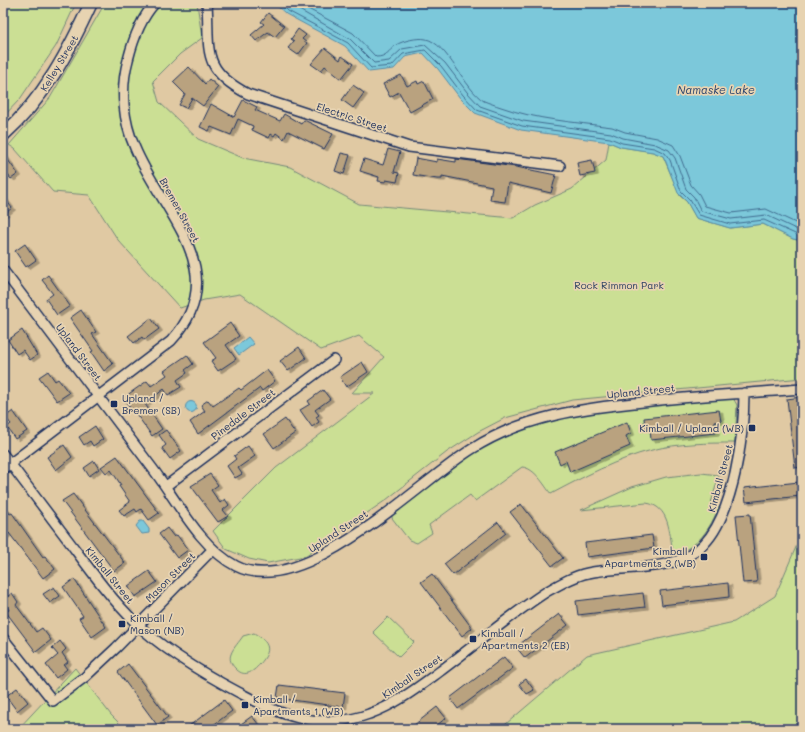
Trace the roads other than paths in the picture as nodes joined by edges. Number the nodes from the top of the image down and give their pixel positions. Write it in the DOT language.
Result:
graph roads {
  1 [pos="91,3"];
  2 [pos="155,3"];
  3 [pos="207,3"];
  4 [pos="3,136"];
  5 [pos="560,166"];
  6 [pos="3,270"];
  7 [pos="334,360"];
  8 [pos="802,389"];
  9 [pos="744,393"];
  10 [pos="99,397"];
  11 [pos="3,454"];
  12 [pos="7,467"];
  13 [pos="166,486"];
  14 [pos="213,550"];
  15 [pos="138,625"];
  16 [pos="3,638"];
  1 -- 4 [label="street, Kelley Street"];
  2 -- 10 [label="street, Bremer Street"];
  3 -- 5 [label="street, Electric Street"];
  6 -- 10 [label="street, Upland Street"];
  7 -- 13 [label="street, Pinedale Street"];
  8 -- 9 [label="street, Upland Street"];
  9 -- 14 [label="street, Upland Street"];
  9 -- 15 [label="street, Kimball Street"];
  10 -- 12 [label="street, Bremer Street"];
  10 -- 13 [label="street, Upland Street"];
  11 -- 12 [label="street, Kimball Street"];
  12 -- 15 [label="street, Kimball Street"];
  13 -- 14 [label="street, Upland Street"];
  14 -- 15 [label="street, Mason Street"];
  15 -- 16 [label="street, Mason Street"];
}
